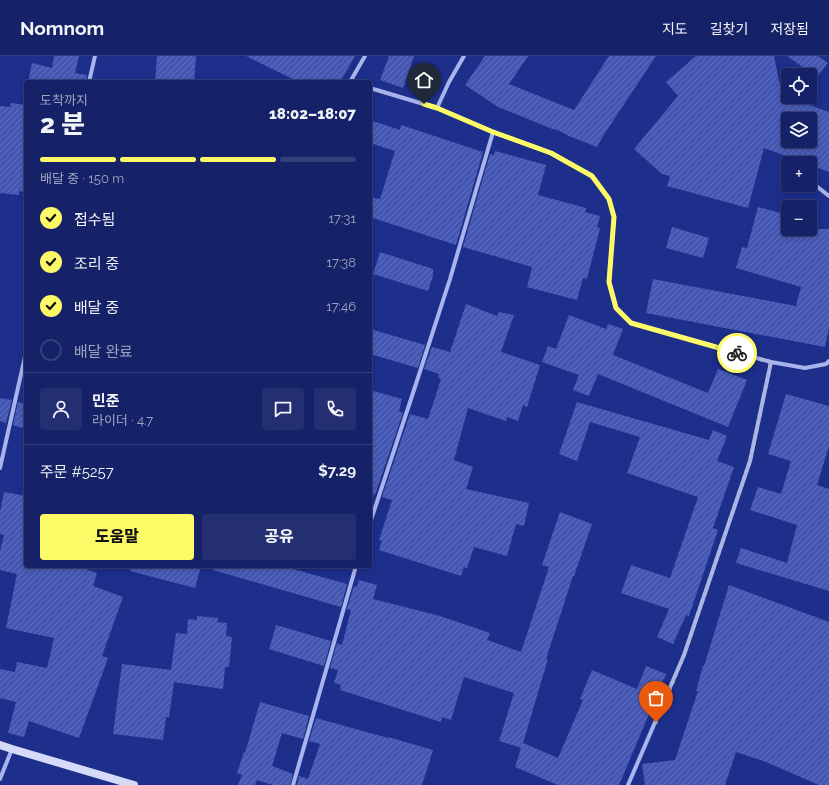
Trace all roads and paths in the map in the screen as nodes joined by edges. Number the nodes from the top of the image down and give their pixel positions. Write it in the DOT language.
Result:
graph roads {
  1 [pos="95,56"];
  2 [pos="364,56"];
  3 [pos="464,56"];
  4 [pos="89,80"];
  5 [pos="351,80"];
  6 [pos="372,89"];
  7 [pos="437,108"];
  8 [pos="493,132"];
  9 [pos="817,187"];
  10 [pos="829,196"];
  11 [pos="24,361"];
  12 [pos="829,361"];
  13 [pos="771,362"];
  14 [pos="0,468"];
  15 [pos="372,517"];
  16 [pos="355,568"];
  17 [pos="0,745"];
  18 [pos="12,749"];
  19 [pos="0,779"];
  20 [pos="134,785"];
  21 [pos="294,785"];
  22 [pos="628,785"];
  1 -- 4 [label="street"];
  2 -- 5 [label="street"];
  3 -- 7 [label="street"];
  6 -- 7 [label="street"];
  7 -- 8 [label="street"];
  8 -- 13 [label="street"];
  8 -- 15 [label="street"];
  9 -- 10 [label="street"];
  11 -- 14 [label="street"];
  12 -- 13 [label="street"];
  13 -- 22 [label="street"];
  16 -- 21 [label="street"];
  17 -- 18 [label="street"];
  18 -- 19 [label="street"];
  18 -- 20 [label="street"];
}
